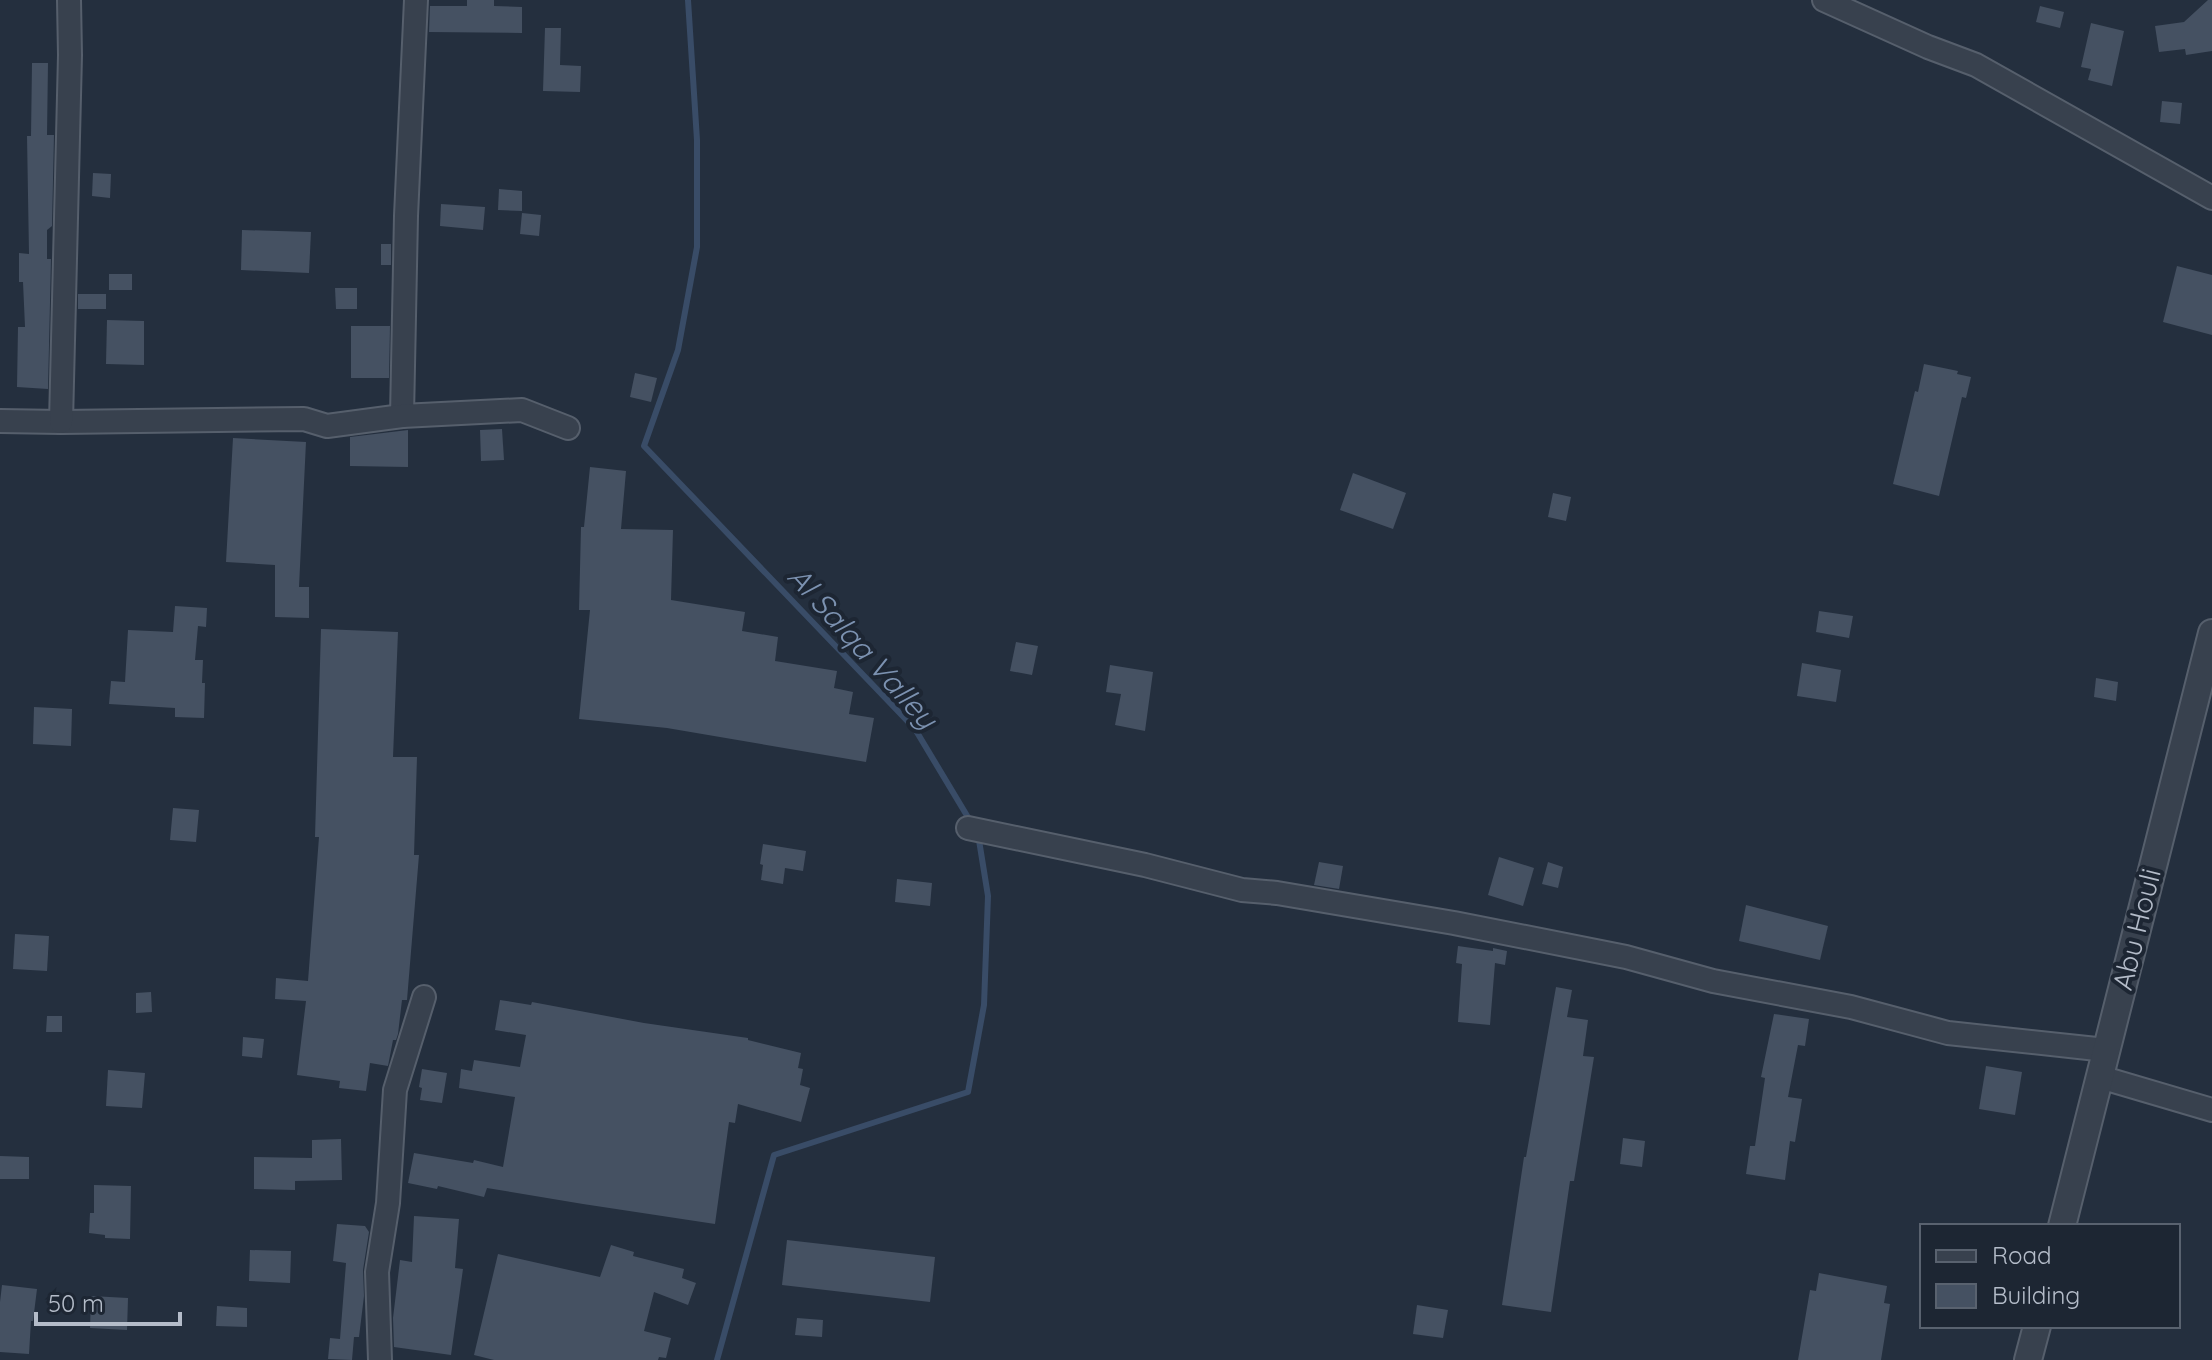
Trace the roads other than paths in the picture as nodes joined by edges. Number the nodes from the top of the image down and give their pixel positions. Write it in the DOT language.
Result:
graph roads {
  1 [pos="69,0"];
  2 [pos="416,0"];
  3 [pos="1824,0"];
  4 [pos="2212,198"];
  5 [pos="402,416"];
  6 [pos="0,421"];
  7 [pos="61,422"];
  8 [pos="568,428"];
  9 [pos="2212,633"];
  10 [pos="968,828"];
  11 [pos="424,997"];
  12 [pos="2106,1050"];
  13 [pos="2100,1077"];
  14 [pos="2212,1110"];
  15 [pos="2063,1224"];
  16 [pos="2036,1328"];
  17 [pos="380,1360"];
  18 [pos="2028,1360"];
  1 -- 7 [label="street"];
  2 -- 5 [label="street"];
  3 -- 4 [label="street"];
  5 -- 7 [label="street"];
  5 -- 8 [label="street"];
  6 -- 7 [label="street"];
  9 -- 12 [label="street, Abu Houli"];
  10 -- 12 [label="street"];
  11 -- 17 [label="street"];
  12 -- 13 [label="street, Abu Houli"];
  13 -- 14 [label="street"];
  13 -- 15 [label="street, Abu Houli"];
  16 -- 18 [label="street"];
}
